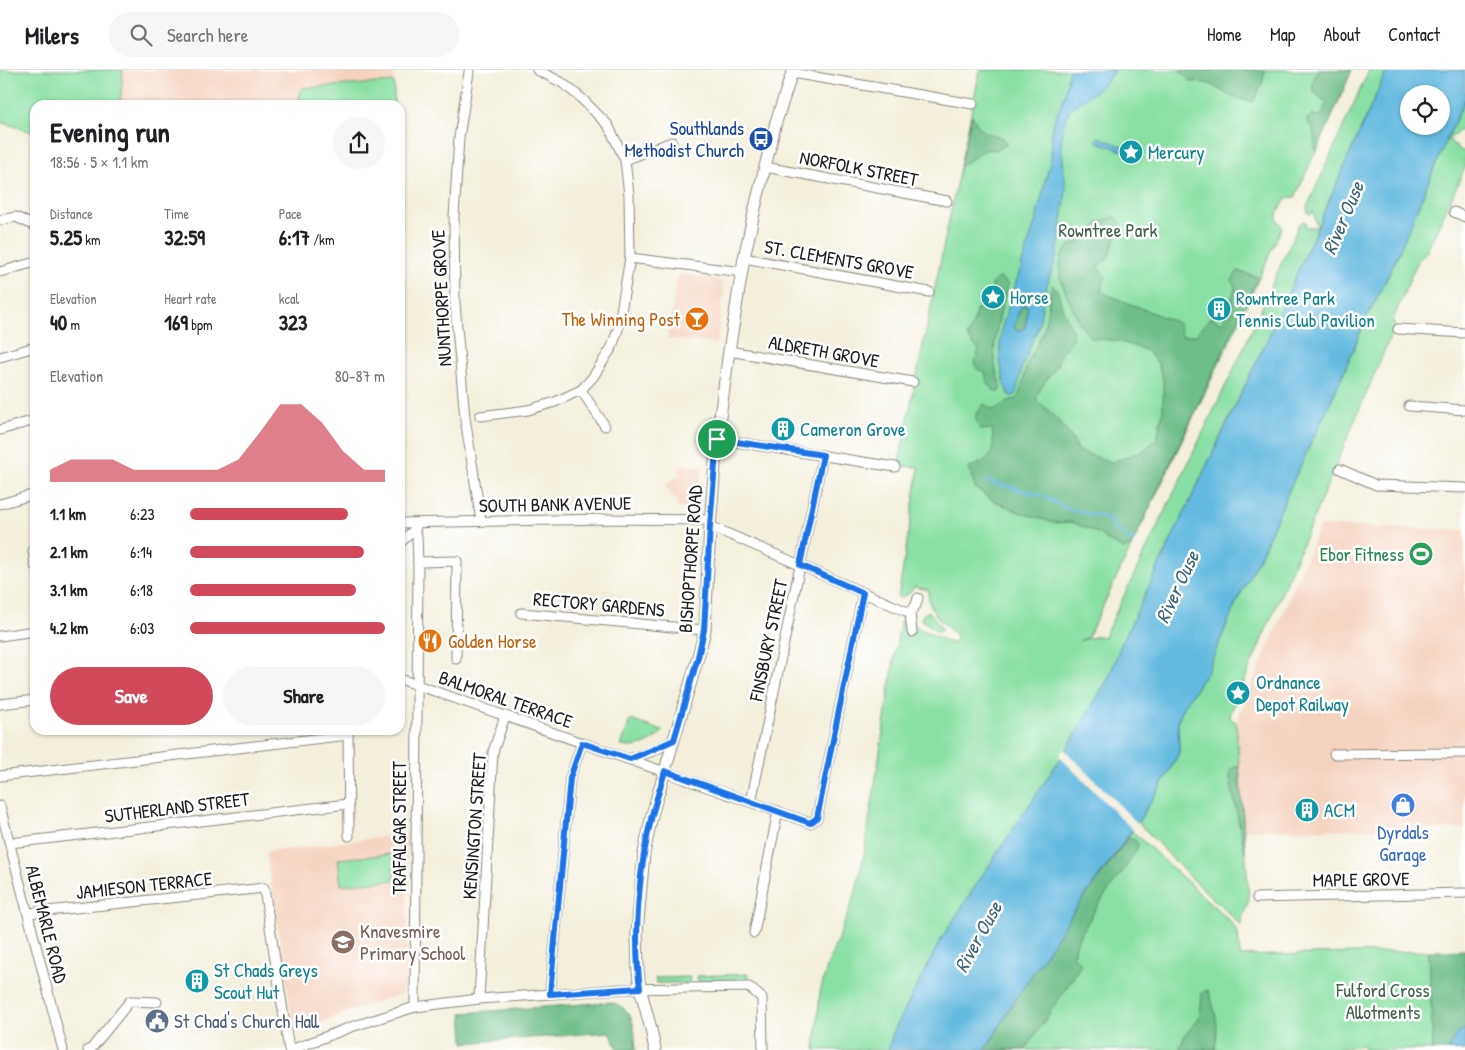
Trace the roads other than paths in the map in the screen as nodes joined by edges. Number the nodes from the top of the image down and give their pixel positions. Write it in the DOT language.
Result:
graph roads {
  1 [pos="537,70"];
  2 [pos="469,72"];
  3 [pos="792,72"];
  4 [pos="973,104"];
  5 [pos="672,142"];
  6 [pos="625,160"];
  7 [pos="765,167"];
  8 [pos="947,201"];
  9 [pos="1454,212"];
  10 [pos="1465,217"];
  11 [pos="0,219"];
  12 [pos="30,224"];
  13 [pos="630,258"];
  14 [pos="744,258"];
  15 [pos="30,263"];
  16 [pos="0,272"];
  17 [pos="742,272"];
  18 [pos="929,292"];
  19 [pos="1398,329"];
  20 [pos="1465,333"];
  21 [pos="30,348"];
  22 [pos="729,351"];
  23 [pos="0,357"];
  24 [pos="913,382"];
  25 [pos="581,390"];
  26 [pos="1409,406"];
  27 [pos="1465,410"];
  28 [pos="480,416"];
  29 [pos="30,421"];
  30 [pos="605,426"];
  31 [pos="0,430"];
  32 [pos="717,439"];
  33 [pos="823,455"];
  34 [pos="895,467"];
  35 [pos="1340,469"];
  36 [pos="1465,488"];
  37 [pos="30,495"];
  38 [pos="0,504"];
  39 [pos="481,521"];
  40 [pos="423,522"];
  41 [pos="405,523"];
  42 [pos="710,523"];
  43 [pos="413,531"];
  44 [pos="405,538"];
  45 [pos="418,562"];
  46 [pos="800,565"];
  47 [pos="863,593"];
  48 [pos="918,598"];
  49 [pos="520,613"];
  50 [pos="910,613"];
  51 [pos="704,630"];
  52 [pos="912,632"];
  53 [pos="30,633"];
  54 [pos="0,636"];
  55 [pos="456,659"];
  56 [pos="405,681"];
  57 [pos="416,685"];
  58 [pos="30,701"];
  59 [pos="0,704"];
  60 [pos="505,716"];
  61 [pos="324,735"];
  62 [pos="348,735"];
  63 [pos="674,740"];
  64 [pos="582,743"];
  65 [pos="1465,753"];
  66 [pos="1334,754"];
  67 [pos="630,759"];
  68 [pos="665,771"];
  69 [pos="0,776"];
  70 [pos="751,802"];
  71 [pos="348,804"];
  72 [pos="0,806"];
  73 [pos="778,812"];
  74 [pos="349,836"];
  75 [pos="10,842"];
  76 [pos="1465,893"];
  77 [pos="1257,898"];
  78 [pos="28,913"];
  79 [pos="754,933"];
  80 [pos="640,988"];
  81 [pos="550,994"];
  82 [pos="479,999"];
  83 [pos="157,1002"];
  84 [pos="415,1007"];
  85 [pos="63,1050"];
  86 [pos="88,1050"];
  87 [pos="290,1050"];
  88 [pos="655,1050"];
  89 [pos="763,1050"];
  1 -- 6 [label="street"];
  2 -- 39 [label="street, NUNTHORPE GROVE"];
  3 -- 4 [label="street"];
  3 -- 7 [label="street, BISHOPTHORPE ROAD"];
  5 -- 6 [label="street"];
  6 -- 13 [label="street"];
  7 -- 8 [label="street, NORFOLK STREET"];
  7 -- 14 [label="street, BISHOPTHORPE ROAD"];
  9 -- 10 [label="street"];
  11 -- 12 [label="street"];
  13 -- 17 [label="street"];
  13 -- 25 [label="street"];
  14 -- 17 [label="street, BISHOPTHORPE ROAD"];
  14 -- 18 [label="street, ST. CLEMENTS GROVE"];
  15 -- 16 [label="street"];
  17 -- 22 [label="street, BISHOPTHORPE ROAD"];
  19 -- 20 [label="street"];
  21 -- 23 [label="street"];
  22 -- 24 [label="street, ALDRETH GROVE"];
  22 -- 32 [label="street, BISHOPTHORPE ROAD"];
  25 -- 28 [label="street"];
  25 -- 30 [label="street"];
  26 -- 27 [label="street"];
  29 -- 31 [label="street"];
  32 -- 33 [label="street"];
  32 -- 42 [label="street, BISHOPTHORPE ROAD"];
  33 -- 34 [label="street"];
  33 -- 46 [label="street, FINSBURY STREET"];
  35 -- 36 [label="street"];
  37 -- 38 [label="street"];
  39 -- 40 [label="street, SOUTH BANK AVENUE"];
  39 -- 42 [label="street, SOUTH BANK AVENUE"];
  40 -- 41 [label="street, SOUTH BANK AVENUE"];
  40 -- 43 [label="street"];
  42 -- 46 [label="street"];
  42 -- 51 [label="street, BISHOPTHORPE ROAD"];
  43 -- 44 [label="street"];
  43 -- 45 [label="street, TRAFALGAR STREET"];
  45 -- 55 [label="street"];
  45 -- 57 [label="street, TRAFALGAR STREET"];
  46 -- 47 [label="street"];
  46 -- 70 [label="street, FINSBURY STREET"];
  47 -- 50 [label="street"];
  47 -- 73 [label="street, BALMORAL TERRACE"];
  48 -- 50 [label="street"];
  49 -- 51 [label="street, RECTORY GARDENS"];
  50 -- 52 [label="street"];
  51 -- 63 [label="street, BISHOPTHORPE ROAD"];
  53 -- 54 [label="street"];
  56 -- 57 [label="street, BALMORAL TERRACE"];
  57 -- 60 [label="street, BALMORAL TERRACE"];
  57 -- 84 [label="street, TRAFALGAR STREET"];
  58 -- 59 [label="street"];
  60 -- 64 [label="street, BALMORAL TERRACE"];
  60 -- 82 [label="street, KENSINGTON STREET"];
  61 -- 69 [label="street"];
  62 -- 71 [label="street"];
  63 -- 67 [label="street"];
  63 -- 68 [label="street, BISHOPTHORPE ROAD"];
  64 -- 67 [label="street, BALMORAL TERRACE"];
  64 -- 81 [label="street"];
  65 -- 66 [label="street"];
  67 -- 68 [label="street, BALMORAL TERRACE"];
  68 -- 70 [label="street, BALMORAL TERRACE"];
  68 -- 80 [label="street, BISHOPTHORPE ROAD"];
  70 -- 73 [label="street, BALMORAL TERRACE"];
  71 -- 74 [label="street"];
  71 -- 75 [label="street, SUTHERLAND STREET"];
  72 -- 75 [label="street, ALBEMARLE ROAD"];
  73 -- 79 [label="street"];
  75 -- 78 [label="street, ALBEMARLE ROAD"];
  76 -- 77 [label="street, MAPLE GROVE"];
  78 -- 85 [label="street, ALBEMARLE ROAD"];
  78 -- 87 [label="street, JAMIESON TERRACE"];
  80 -- 81 [label="street"];
  80 -- 88 [label="street, BISHOPTHORPE ROAD"];
  80 -- 89 [label="street"];
  81 -- 82 [label="street"];
  82 -- 84 [label="street"];
  83 -- 86 [label="street"];
  84 -- 87 [label="street"];
}
